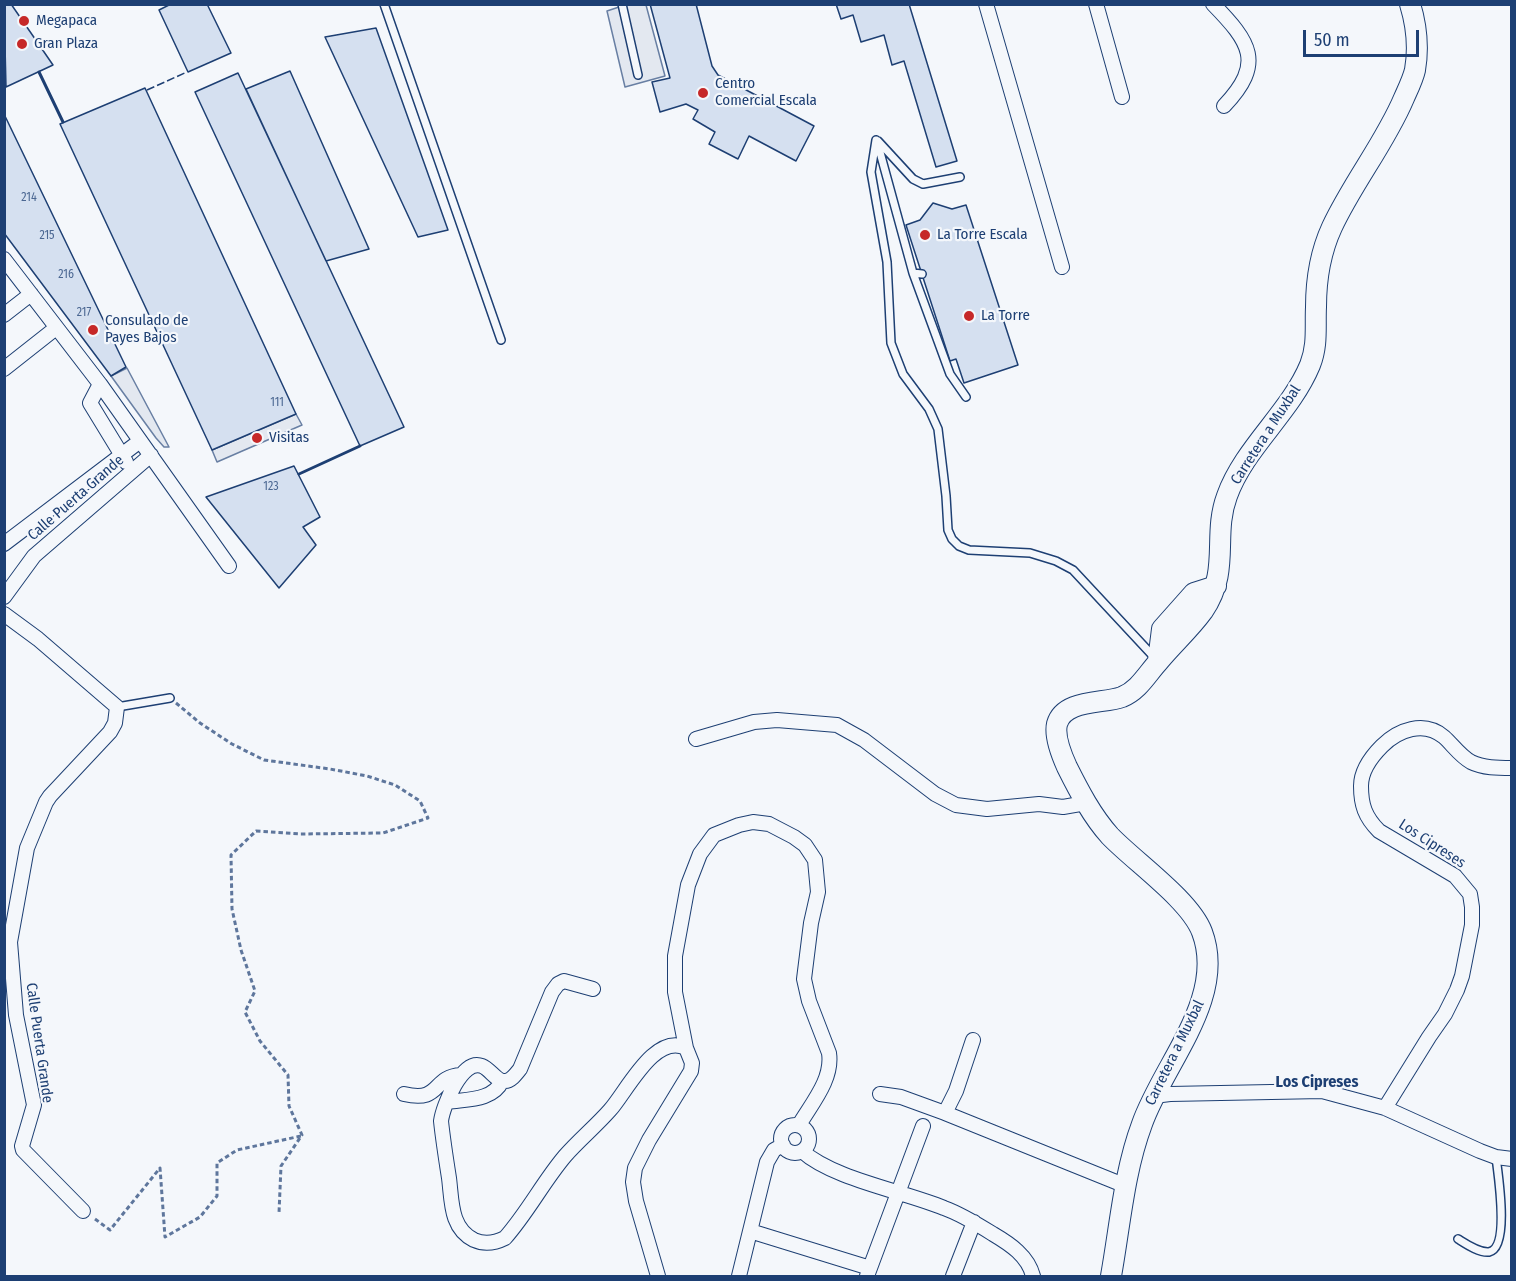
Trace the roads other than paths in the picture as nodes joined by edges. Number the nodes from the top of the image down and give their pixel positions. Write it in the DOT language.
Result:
graph roads {
  1 [pos="384,4"];
  2 [pos="622,4"];
  3 [pos="986,4"];
  4 [pos="1096,4"];
  5 [pos="1213,4"];
  6 [pos="1410,4"];
  7 [pos="638,75"];
  8 [pos="1122,97"];
  9 [pos="1224,106"];
  10 [pos="876,140"];
  11 [pos="960,177"];
  12 [pos="4,259"];
  13 [pos="1062,267"];
  14 [pos="913,273"];
  15 [pos="922,274"];
  16 [pos="32,294"];
  17 [pos="4,315"];
  18 [pos="57,328"];
  19 [pos="501,340"];
  20 [pos="4,369"];
  21 [pos="100,384"];
  22 [pos="966,397"];
  23 [pos="140,441"];
  24 [pos="121,455"];
  25 [pos="151,455"];
  26 [pos="133,471"];
  27 [pos="4,544"];
  28 [pos="229,566"];
  29 [pos="4,597"];
  30 [pos="4,614"];
  31 [pos="1158,661"];
  32 [pos="171,698"];
  33 [pos="117,707"];
  34 [pos="696,739"];
  35 [pos="1512,768"];
  36 [pos="1086,803"];
  37 [pos="593,990"];
  38 [pos="973,1040"];
  39 [pos="686,1048"];
  40 [pos="461,1075"];
  41 [pos="502,1081"];
  42 [pos="404,1094"];
  43 [pos="880,1094"];
  44 [pos="1162,1095"];
  45 [pos="447,1102"];
  46 [pos="1385,1108"];
  47 [pos="945,1113"];
  48 [pos="799,1125"];
  49 [pos="923,1126"];
  50 [pos="783,1145"];
  51 [pos="802,1151"];
  52 [pos="1496,1157"];
  53 [pos="1512,1159"];
  54 [pos="1126,1186"];
  55 [pos="898,1192"];
  56 [pos="83,1211"];
  57 [pos="974,1222"];
  58 [pos="750,1231"];
  59 [pos="1458,1239"];
  60 [pos="868,1272"];
  61 [pos="658,1276"];
  62 [pos="739,1276"];
  63 [pos="953,1276"];
  64 [pos="1032,1276"];
  65 [pos="1111,1276"];
  1 -- 19 [label="lane"];
  2 -- 7 [label="lane"];
  3 -- 13 [label="street"];
  4 -- 8 [label="street"];
  5 -- 9 [label="street"];
  6 -- 31 [label="street, Carretera a Muxbal"];
  10 -- 11 [label="lane"];
  10 -- 14 [label="lane"];
  10 -- 31 [label="lane"];
  12 -- 16 [label="street"];
  14 -- 15 [label="lane"];
  14 -- 22 [label="lane"];
  16 -- 17 [label="street"];
  16 -- 18 [label="street"];
  18 -- 20 [label="street"];
  18 -- 21 [label="street"];
  21 -- 23 [label="street"];
  21 -- 24 [label="street"];
  23 -- 24 [label="street, Calle Puerta Grande"];
  23 -- 25 [label="street"];
  24 -- 26 [label="street"];
  24 -- 27 [label="street, Calle Puerta Grande"];
  25 -- 26 [label="street, Calle Puerta Grande"];
  25 -- 28 [label="street"];
  26 -- 29 [label="street, Calle Puerta Grande"];
  30 -- 33 [label="street"];
  31 -- 36 [label="street, Carretera a Muxbal"];
  32 -- 33 [label="lane"];
  33 -- 56 [label="street, Calle Puerta Grande"];
  34 -- 36 [label="street"];
  35 -- 46 [label="street, Los Cipreses"];
  36 -- 44 [label="street, Carretera a Muxbal"];
  37 -- 41 [label="street"];
  38 -- 47 [label="street"];
  39 -- 45 [label="street"];
  39 -- 48 [label="street"];
  39 -- 61 [label="street"];
  40 -- 41 [label="street"];
  40 -- 42 [label="street"];
  40 -- 45 [label="street"];
  41 -- 45 [label="street"];
  43 -- 47 [label="street"];
  44 -- 46 [label="street"];
  44 -- 54 [label="street, Carretera a Muxbal"];
  46 -- 52 [label="street"];
  47 -- 54 [label="street"];
  48 -- 50 [label="street"];
  48 -- 51 [label="street"];
  49 -- 55 [label="street"];
  50 -- 51 [label="street"];
  50 -- 58 [label="street"];
  51 -- 55 [label="street"];
  52 -- 53 [label="street"];
  52 -- 59 [label="lane"];
  54 -- 65 [label="street, Carretera a Muxbal"];
  55 -- 57 [label="street"];
  55 -- 60 [label="street"];
  57 -- 63 [label="street"];
  57 -- 64 [label="street"];
  58 -- 60 [label="street"];
  58 -- 62 [label="street"];
}
